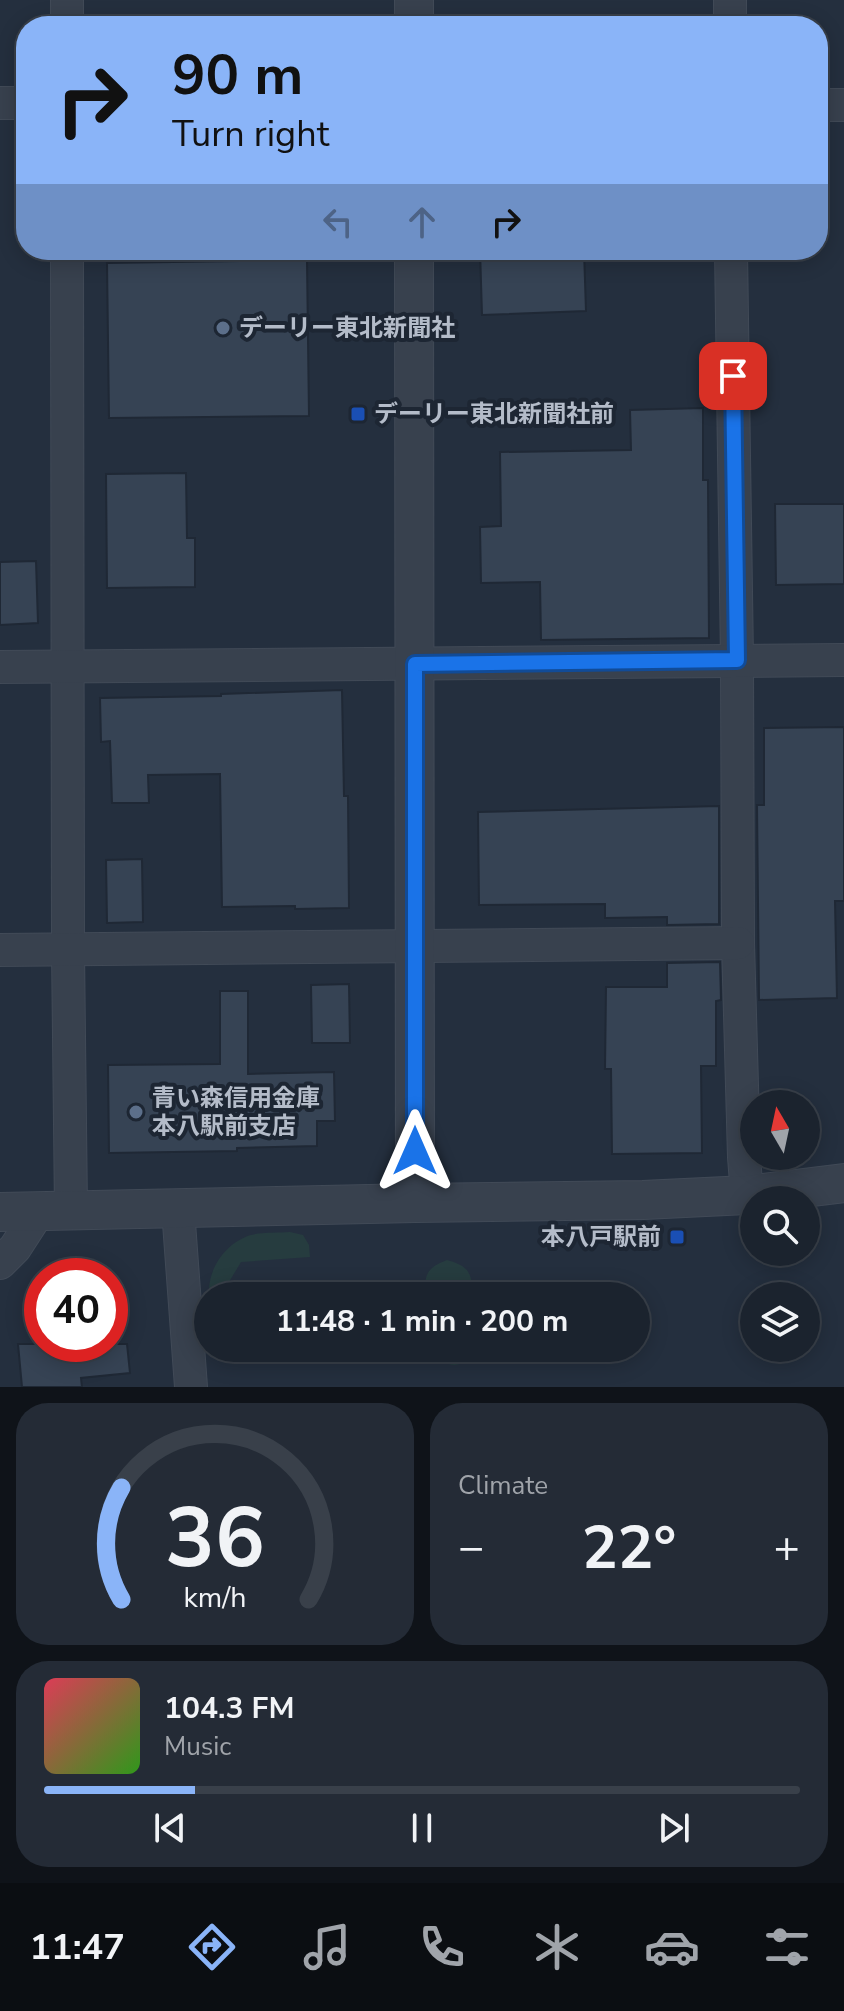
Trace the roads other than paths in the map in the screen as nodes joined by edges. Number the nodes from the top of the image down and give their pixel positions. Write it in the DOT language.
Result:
graph roads {
  1 [pos="67,260"];
  2 [pos="414,260"];
  3 [pos="731,260"];
  4 [pos="737,660"];
  5 [pos="844,660"];
  6 [pos="415,664"];
  7 [pos="68,666"];
  8 [pos="0,667"];
  9 [pos="738,943"];
  10 [pos="415,946"];
  11 [pos="0,950"];
  12 [pos="68,950"];
  13 [pos="844,1183"];
  14 [pos="746,1186"];
  15 [pos="820,1186"];
  16 [pos="740,1195"];
  17 [pos="415,1203"];
  18 [pos="178,1209"];
  19 [pos="55,1211"];
  20 [pos="0,1212"];
  21 [pos="0,1263"];
  22 [pos="191,1387"];
  1 -- 7 [label="street"];
  2 -- 6 [label="street"];
  3 -- 4 [label="street"];
  4 -- 5 [label="street"];
  4 -- 6 [label="street"];
  4 -- 9 [label="street"];
  6 -- 7 [label="street"];
  6 -- 10 [label="street"];
  7 -- 8 [label="street"];
  7 -- 12 [label="street"];
  9 -- 10 [label="street"];
  9 -- 14 [label="street"];
  10 -- 12 [label="street"];
  10 -- 17 [label="street"];
  11 -- 12 [label="street"];
  12 -- 19 [label="street"];
  13 -- 15 [label="street"];
  16 -- 17 [label="street"];
  17 -- 18 [label="street"];
  18 -- 19 [label="street"];
  18 -- 22 [label="street"];
  19 -- 20 [label="street"];
  19 -- 21 [label="street"];
}
